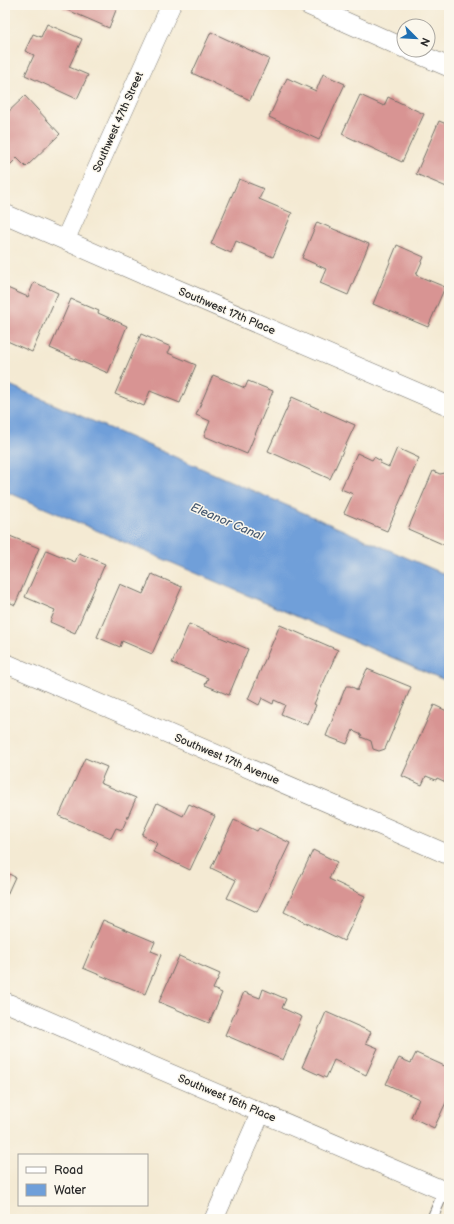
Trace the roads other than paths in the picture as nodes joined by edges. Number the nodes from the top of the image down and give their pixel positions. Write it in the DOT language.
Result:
graph roads {
  1 [pos="171,5"];
  2 [pos="308,5"];
  3 [pos="396,44"];
  4 [pos="428,58"];
  5 [pos="449,67"];
  6 [pos="5,214"];
  7 [pos="65,240"];
  8 [pos="449,406"];
  9 [pos="5,663"];
  10 [pos="449,855"];
  11 [pos="5,1002"];
  12 [pos="261,1112"];
  13 [pos="447,1192"];
  14 [pos="214,1219"];
  15 [pos="432,1219"];
  1 -- 7 [label="street, Southwest 47th Street"];
  2 -- 3 [label="street"];
  4 -- 5 [label="street"];
  6 -- 7 [label="street, Southwest 17th Place"];
  7 -- 8 [label="street, Southwest 17th Place"];
  9 -- 10 [label="street, Southwest 17th Avenue"];
  11 -- 12 [label="street, Southwest 16th Place"];
  12 -- 13 [label="street, Southwest 16th Place"];
  12 -- 14 [label="street"];
  13 -- 15 [label="lane"];
}
